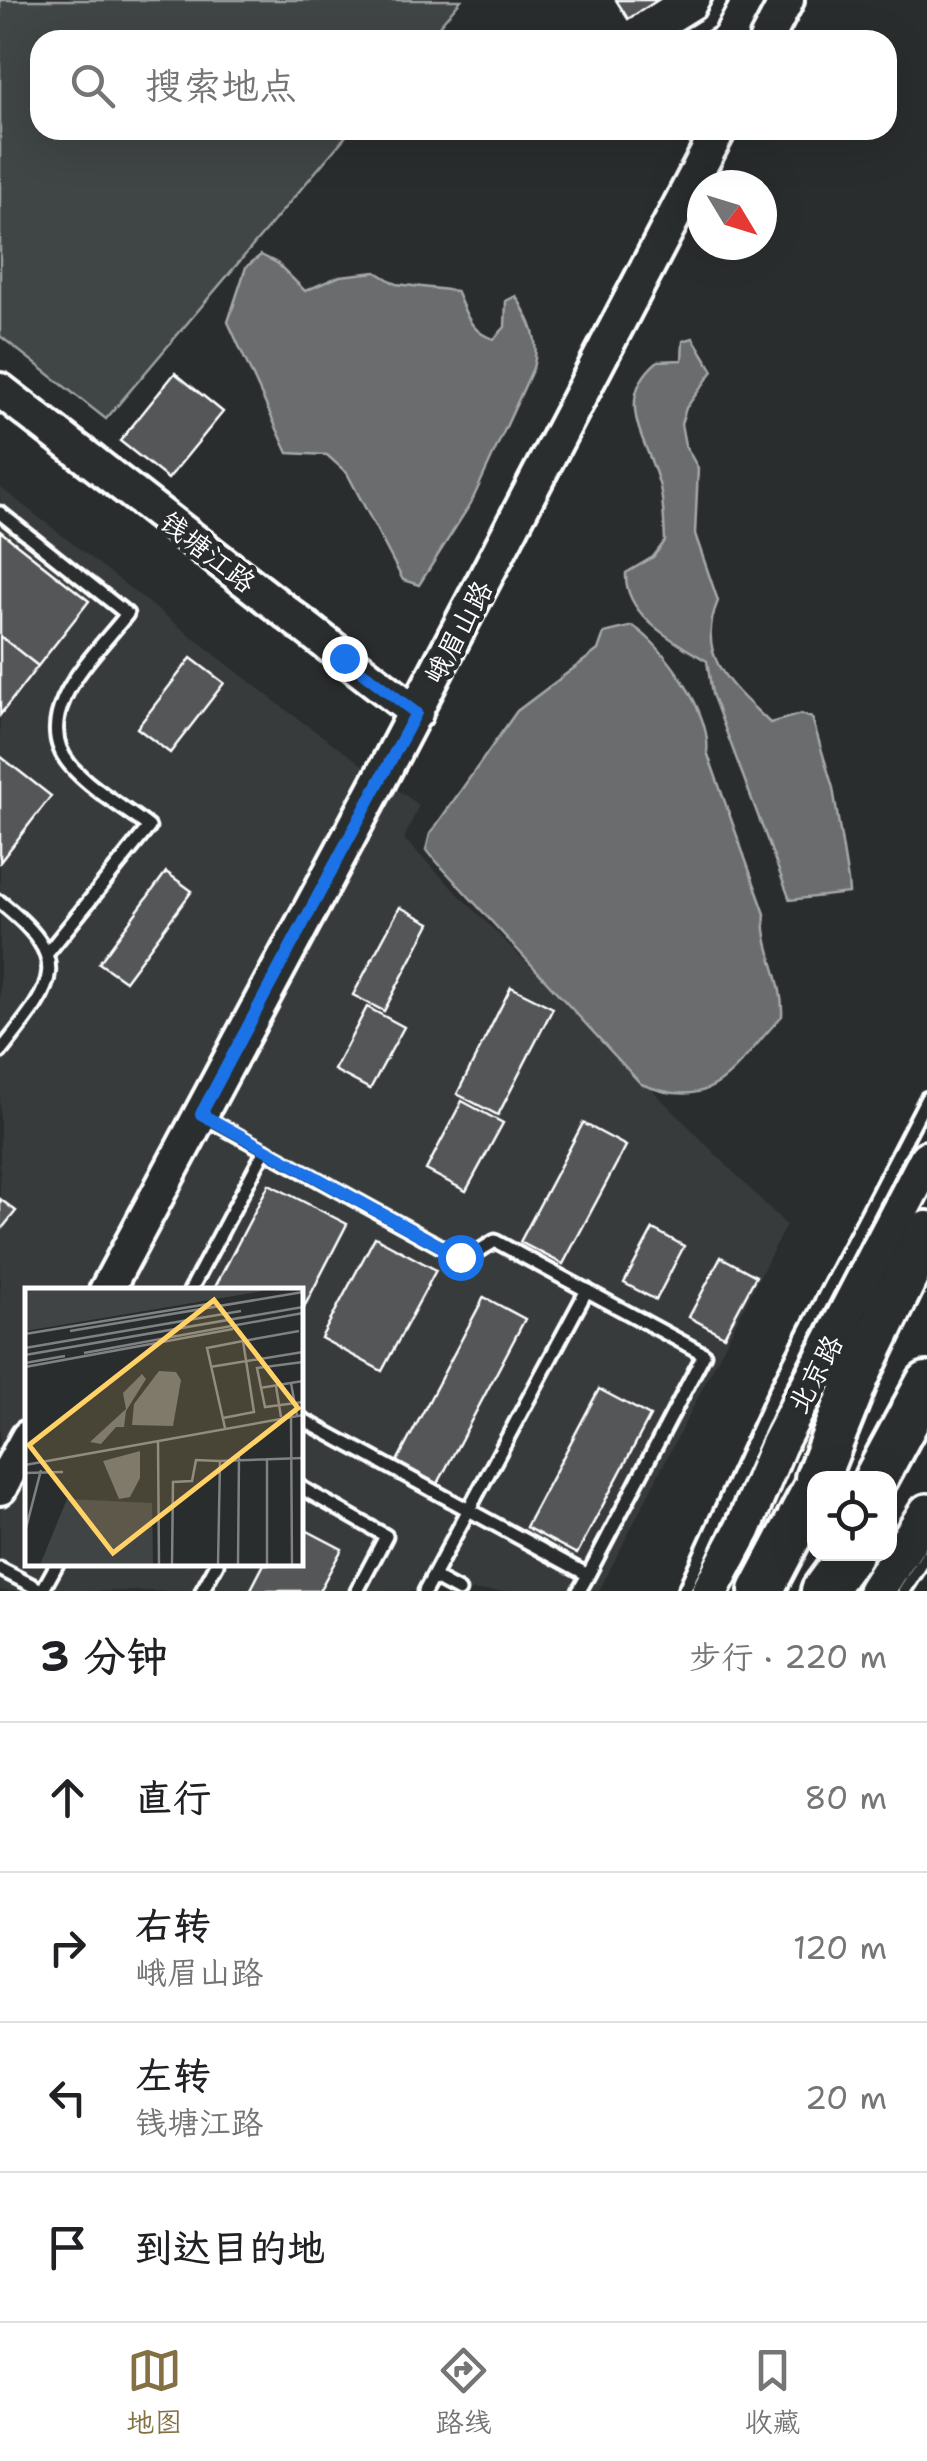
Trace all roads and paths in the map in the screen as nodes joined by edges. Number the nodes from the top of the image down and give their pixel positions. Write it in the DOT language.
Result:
graph roads {
  1 [pos="721,0"];
  2 [pos="787,0"];
  3 [pos="696,30"];
  4 [pos="771,30"];
  5 [pos="714,140"];
  6 [pos="0,390"];
  7 [pos="0,513"];
  8 [pos="416,713"];
  9 [pos="0,902"];
  10 [pos="49,951"];
  11 [pos="0,1052"];
  12 [pos="927,1098"];
  13 [pos="201,1114"];
  14 [pos="265,1150"];
  15 [pos="927,1159"];
  16 [pos="927,1233"];
  17 [pos="927,1280"];
  18 [pos="108,1288"];
  19 [pos="192,1288"];
  20 [pos="588,1290"];
  21 [pos="927,1384"];
  22 [pos="302,1419"];
  23 [pos="927,1445"];
  24 [pos="24,1453"];
  25 [pos="821,1471"];
  26 [pos="823,1471"];
  27 [pos="880,1471"];
  28 [pos="0,1488"];
  29 [pos="302,1488"];
  30 [pos="897,1489"];
  31 [pos="807,1502"];
  32 [pos="469,1510"];
  33 [pos="923,1537"];
  34 [pos="831,1561"];
  35 [pos="845,1561"];
  36 [pos="56,1566"];
  37 [pos="214,1566"];
  38 [pos="0,1569"];
  39 [pos="588,1574"];
  40 [pos="432,1577"];
  41 [pos="43,1591"];
  42 [pos="202,1591"];
  43 [pos="357,1591"];
  44 [pos="425,1591"];
  45 [pos="459,1591"];
  46 [pos="580,1591"];
  47 [pos="684,1591"];
  48 [pos="710,1591"];
  49 [pos="761,1591"];
  50 [pos="815,1591"];
  51 [pos="822,1591"];
  52 [pos="876,1591"];
  53 [pos="904,1591"];
  1 -- 3 [label="lane"];
  2 -- 4 [label="street"];
  5 -- 8 [label="street, 峨眉山路"];
  6 -- 8 [label="street, 钱塘江路"];
  7 -- 10 [label="lane"];
  8 -- 13 [label="street, 峨眉山路"];
  9 -- 10 [label="lane"];
  10 -- 11 [label="lane"];
  12 -- 47 [label="lane"];
  13 -- 14 [label="lane"];
  13 -- 18 [label="street, 峨眉山路"];
  14 -- 19 [label="lane"];
  14 -- 20 [label="lane"];
  15 -- 48 [label="main road, 北京路"];
  16 -- 25 [label="highway"];
  17 -- 26 [label="highway"];
  20 -- 32 [label="lane"];
  20 -- 39 [label="lane"];
  21 -- 27 [label="highway"];
  22 -- 32 [label="lane"];
  23 -- 30 [label="highway"];
  24 -- 28 [label="street"];
  29 -- 43 [label="lane"];
  31 -- 49 [label="highway"];
  32 -- 39 [label="lane"];
  32 -- 40 [label="lane"];
  33 -- 52 [label="main road"];
  33 -- 53 [label="lane"];
  34 -- 50 [label="highway"];
  35 -- 51 [label="highway"];
  36 -- 41 [label="lane"];
  37 -- 42 [label="lane"];
  38 -- 41 [label="lane"];
  39 -- 46 [label="lane"];
  40 -- 44 [label="lane"];
  40 -- 45 [label="lane"];
}
